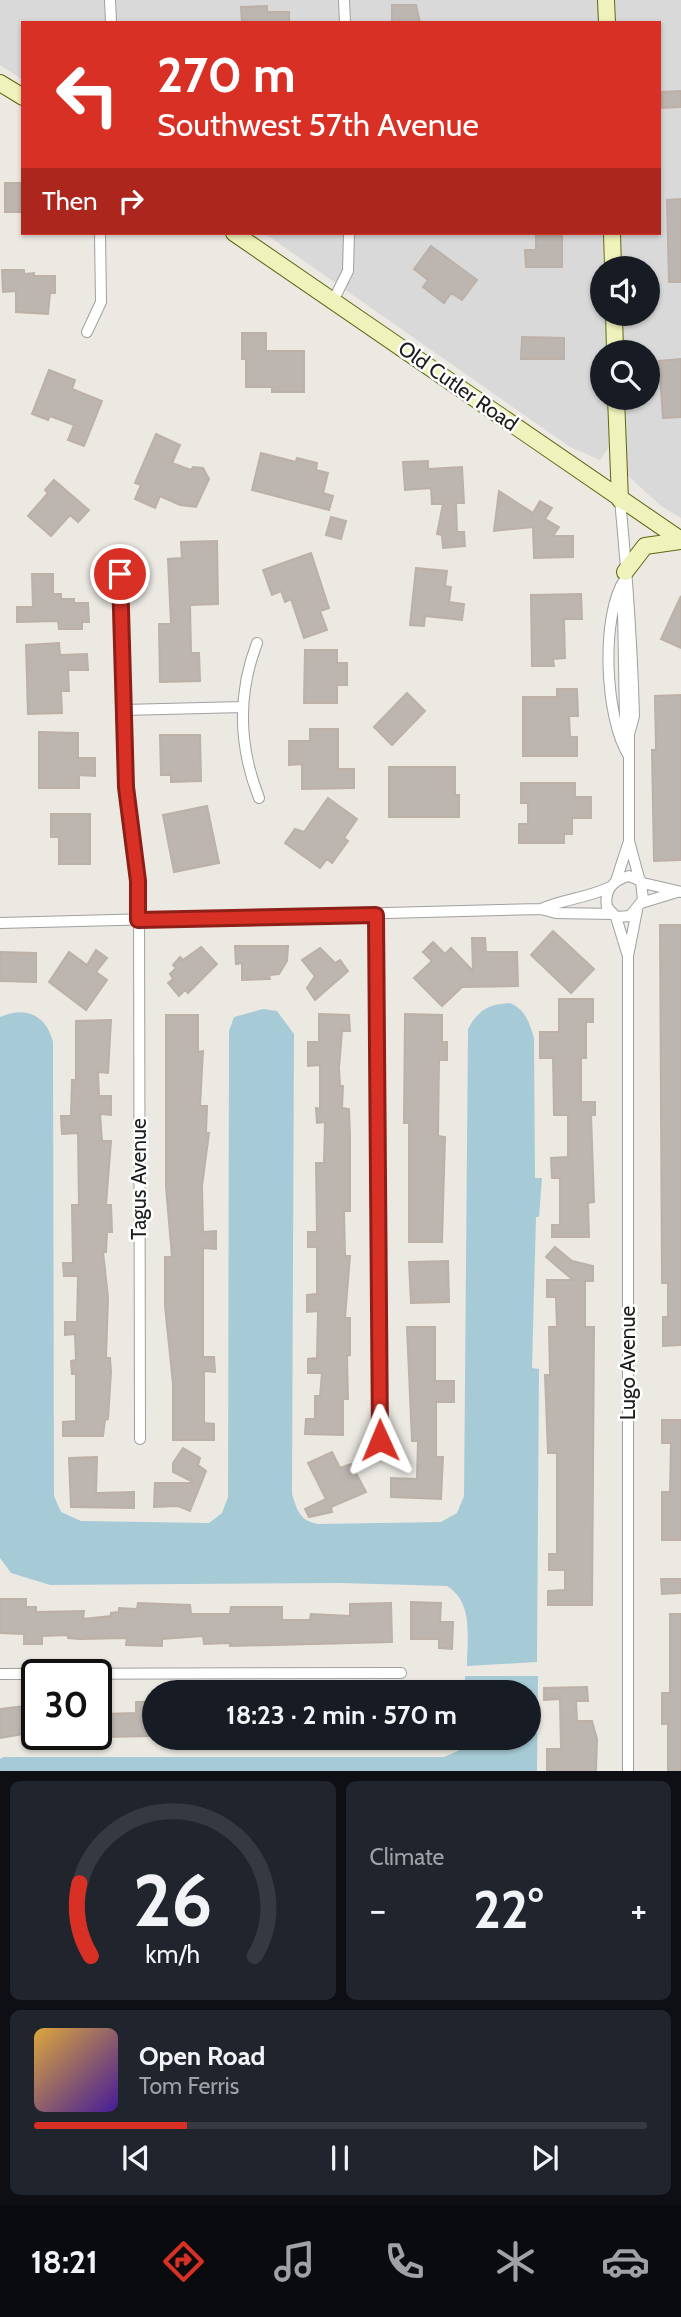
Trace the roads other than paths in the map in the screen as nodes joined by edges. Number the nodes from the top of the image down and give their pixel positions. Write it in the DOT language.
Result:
graph roads {
  1 [pos="110,0"];
  2 [pos="345,0"];
  3 [pos="606,0"];
  4 [pos="111,21"];
  5 [pos="345,21"];
  6 [pos="607,21"];
  7 [pos="0,83"];
  8 [pos="21,96"];
  9 [pos="100,235"];
  10 [pos="237,235"];
  11 [pos="349,235"];
  12 [pos="612,235"];
  13 [pos="613,256"];
  14 [pos="334,299"];
  15 [pos="87,332"];
  16 [pos="617,410"];
  17 [pos="620,500"];
  18 [pos="681,541"];
  19 [pos="120,574"];
  20 [pos="625,575"];
  21 [pos="257,643"];
  22 [pos="243,707"];
  23 [pos="123,710"];
  24 [pos="629,756"];
  25 [pos="259,798"];
  26 [pos="629,841"];
  27 [pos="641,881"];
  28 [pos="613,884"];
  29 [pos="679,892"];
  30 [pos="639,906"];
  31 [pos="541,909"];
  32 [pos="376,915"];
  33 [pos="615,915"];
  34 [pos="138,920"];
  35 [pos="0,923"];
  36 [pos="628,956"];
  37 [pos="140,1439"];
  38 [pos="380,1440"];
  39 [pos="401,1673"];
  40 [pos="0,1674"];
  41 [pos="628,1771"];
  1 -- 4 [label="street"];
  2 -- 5 [label="street"];
  3 -- 6 [label="main road"];
  7 -- 8 [label="main road"];
  9 -- 15 [label="street"];
  10 -- 14 [label="main road, Old Cutler Road"];
  11 -- 14 [label="street"];
  12 -- 13 [label="main road"];
  14 -- 17 [label="main road, Old Cutler Road"];
  16 -- 17 [label="main road"];
  17 -- 18 [label="main road, Old Cutler Road"];
  17 -- 20 [label="street"];
  18 -- 20 [label="main road"];
  19 -- 23 [label="street, Tagus Avenue"];
  20 -- 24 [label="street"];
  20 -- 24 [label="street"];
  21 -- 22 [label="street"];
  22 -- 23 [label="street"];
  22 -- 25 [label="street"];
  23 -- 34 [label="street, Tagus Avenue"];
  24 -- 26 [label="street"];
  26 -- 27 [label="street"];
  26 -- 28 [label="street"];
  27 -- 28 [label="street"];
  27 -- 29 [label="street"];
  27 -- 30 [label="street"];
  28 -- 31 [label="street"];
  28 -- 33 [label="street"];
  29 -- 30 [label="street"];
  30 -- 33 [label="street"];
  30 -- 36 [label="street"];
  31 -- 32 [label="street"];
  31 -- 33 [label="street"];
  32 -- 34 [label="street"];
  32 -- 38 [label="street"];
  33 -- 36 [label="street"];
  34 -- 35 [label="street"];
  34 -- 37 [label="street, Tagus Avenue"];
  36 -- 41 [label="street, Lugo Avenue"];
  39 -- 40 [label="street"];
}
